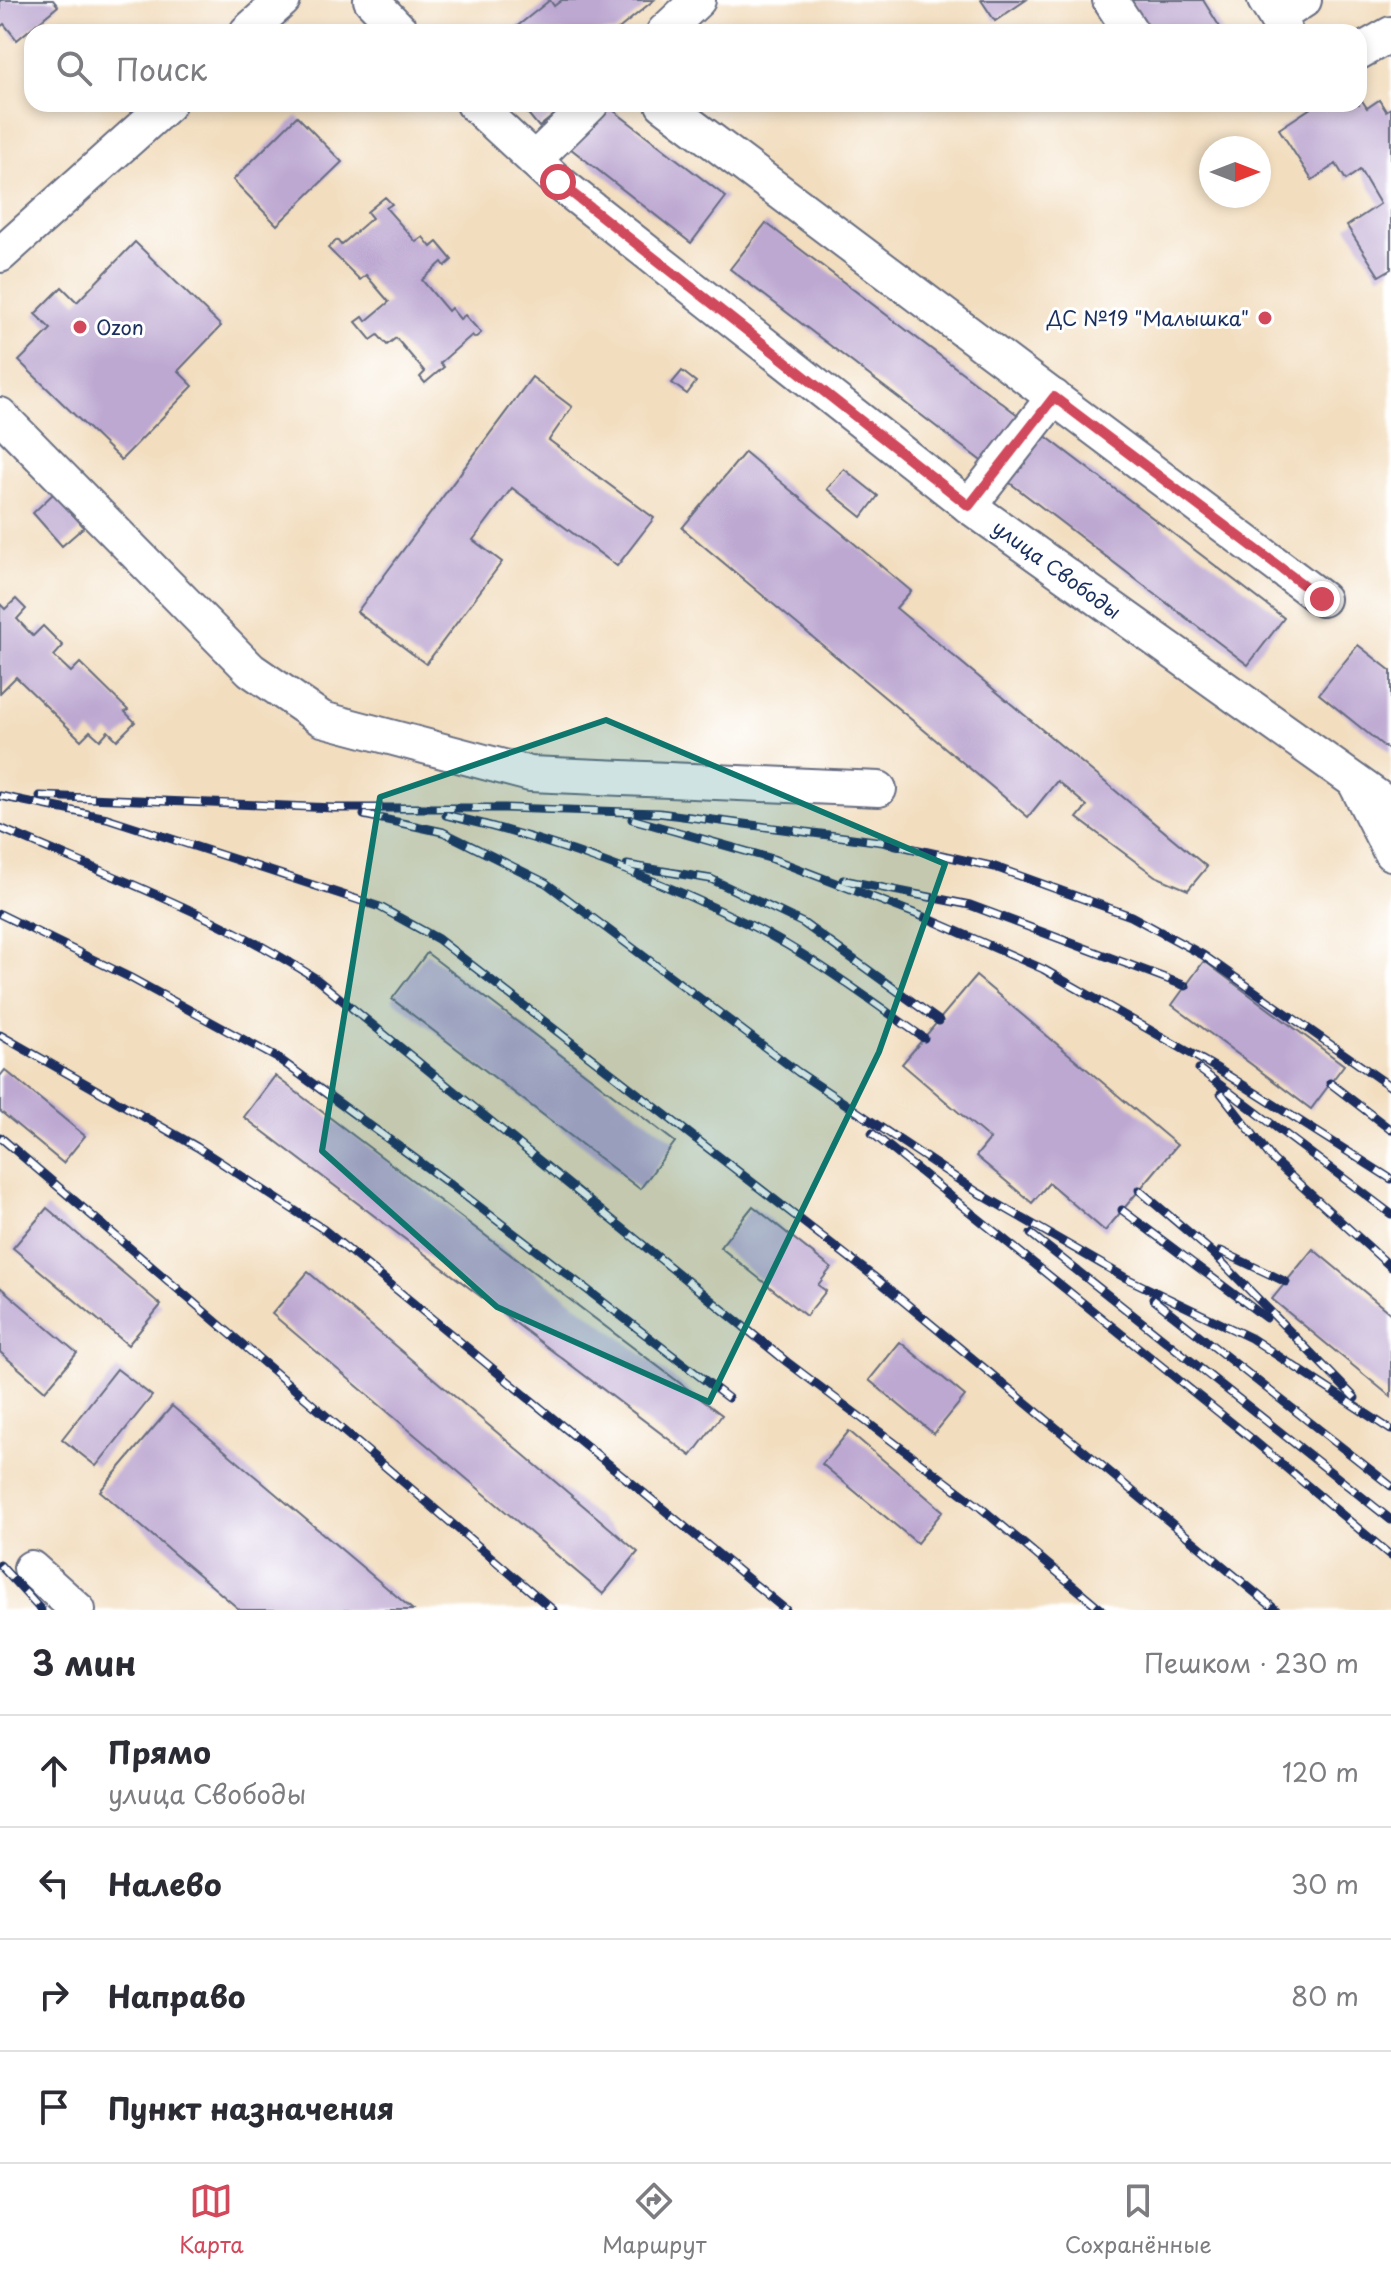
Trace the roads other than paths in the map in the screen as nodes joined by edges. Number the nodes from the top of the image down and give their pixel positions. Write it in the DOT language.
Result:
graph roads {
  1 [pos="283,0"];
  2 [pos="371,0"];
  3 [pos="698,0"];
  4 [pos="1110,0"];
  5 [pos="256,24"];
  6 [pos="394,24"];
  7 [pos="672,24"];
  8 [pos="1126,24"];
  9 [pos="1391,34"];
  10 [pos="1367,48"];
  11 [pos="159,112"];
  12 [pos="483,112"];
  13 [pos="583,112"];
  14 [pos="674,112"];
  15 [pos="534,160"];
  16 [pos="0,255"];
  17 [pos="1054,397"];
  18 [pos="0,415"];
  19 [pos="969,506"];
  20 [pos="1322,599"];
  21 [pos="1354,780"];
  22 [pos="879,789"];
  23 [pos="1391,807"];
  24 [pos="1391,853"];
  25 [pos="31,1568"];
  26 [pos="78,1610"];
  1 -- 5 [label="street"];
  2 -- 6 [label="street"];
  3 -- 7 [label="street"];
  4 -- 8 [label="street"];
  9 -- 10 [label="street"];
  11 -- 16 [label="street"];
  12 -- 15 [label="street, улица Свободы"];
  13 -- 15 [label="street"];
  14 -- 17 [label="street"];
  15 -- 19 [label="street, улица Свободы"];
  17 -- 19 [label="street"];
  17 -- 20 [label="street"];
  18 -- 22 [label="street"];
  19 -- 21 [label="street, улица Свободы"];
  21 -- 23 [label="street, улица Свободы"];
  21 -- 24 [label="street"];
  25 -- 26 [label="street"];
}
